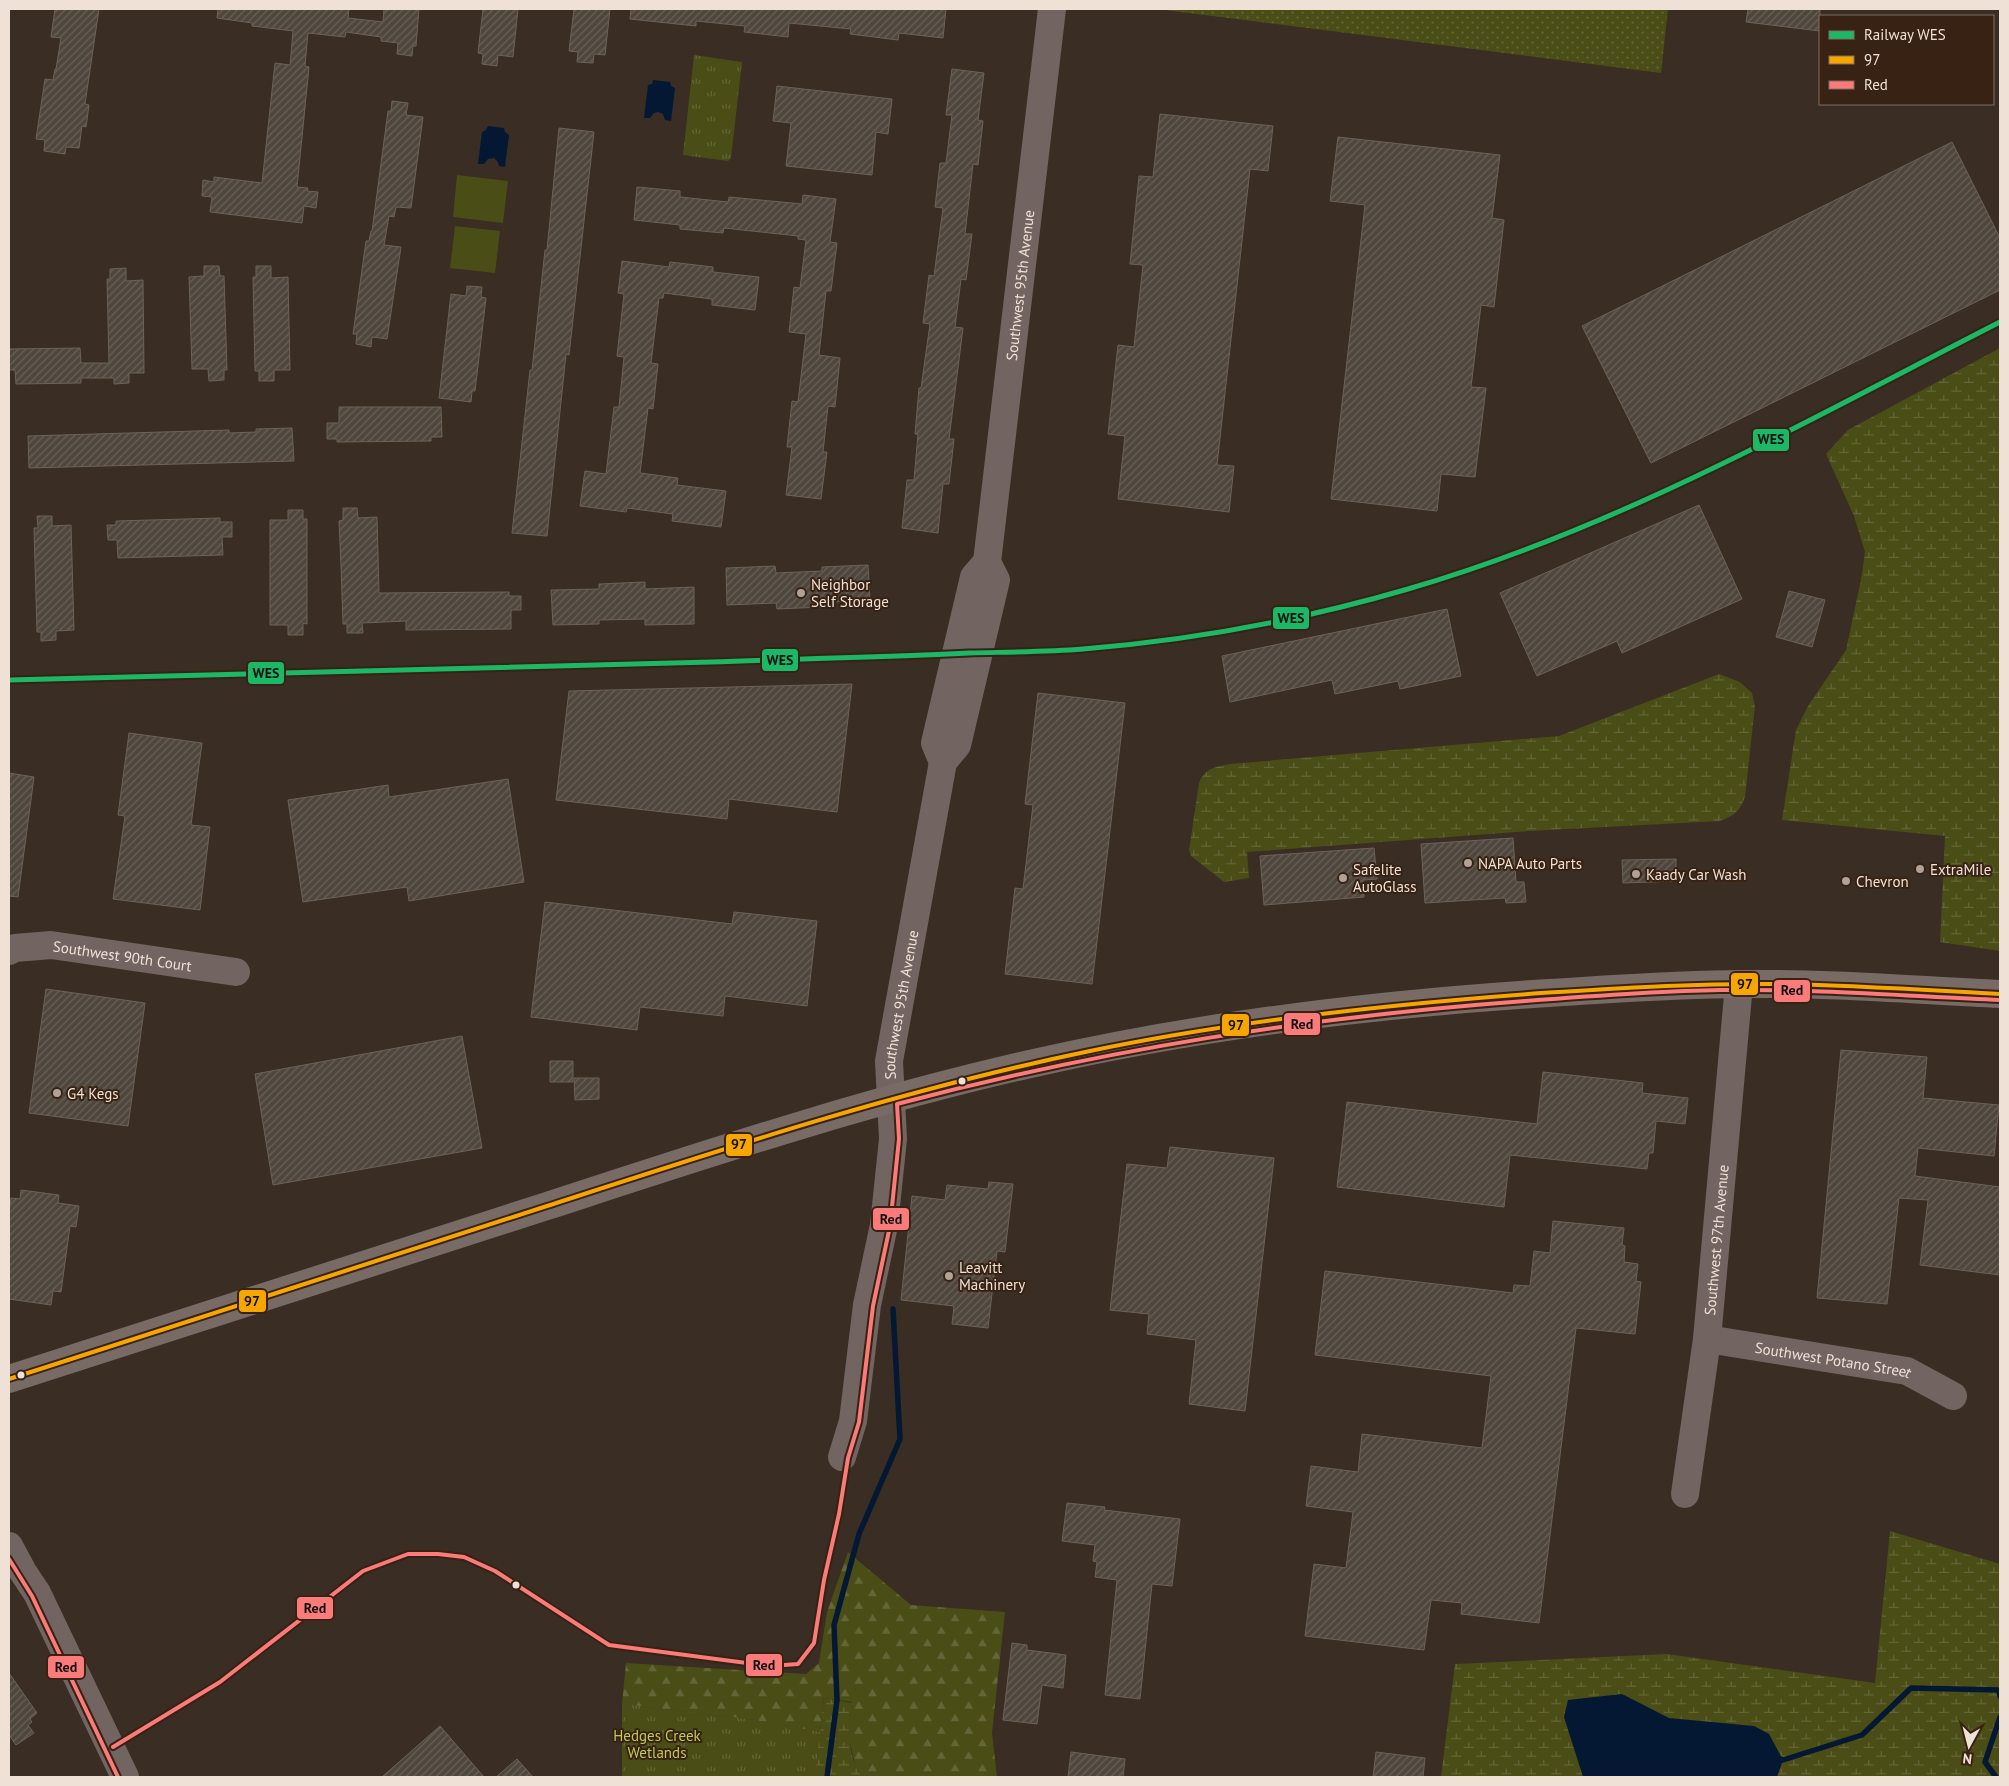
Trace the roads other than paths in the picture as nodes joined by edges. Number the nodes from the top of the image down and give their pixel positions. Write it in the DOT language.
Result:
graph roads {
  1 [pos="1052,9"];
  2 [pos="9,951"];
  3 [pos="236,972"];
  4 [pos="1739,984"];
  5 [pos="2000,994"];
  6 [pos="890,1099"];
  7 [pos="1707,1339"];
  8 [pos="9,1379"];
  9 [pos="1953,1396"];
  10 [pos="842,1457"];
  11 [pos="1685,1494"];
  12 [pos="9,1546"];
  13 [pos="125,1777"];
  1 -- 6 [label="street, Southwest 95th Avenue"];
  2 -- 3 [label="street, Southwest 90th Court"];
  4 -- 5 [label="highway"];
  4 -- 6 [label="highway"];
  4 -- 7 [label="street, Southwest 97th Avenue"];
  6 -- 8 [label="highway"];
  6 -- 10 [label="street, Southwest 95th Avenue"];
  7 -- 9 [label="street, Southwest Potano Street"];
  7 -- 11 [label="street, Southwest 97th Avenue"];
  12 -- 13 [label="street"];
}
